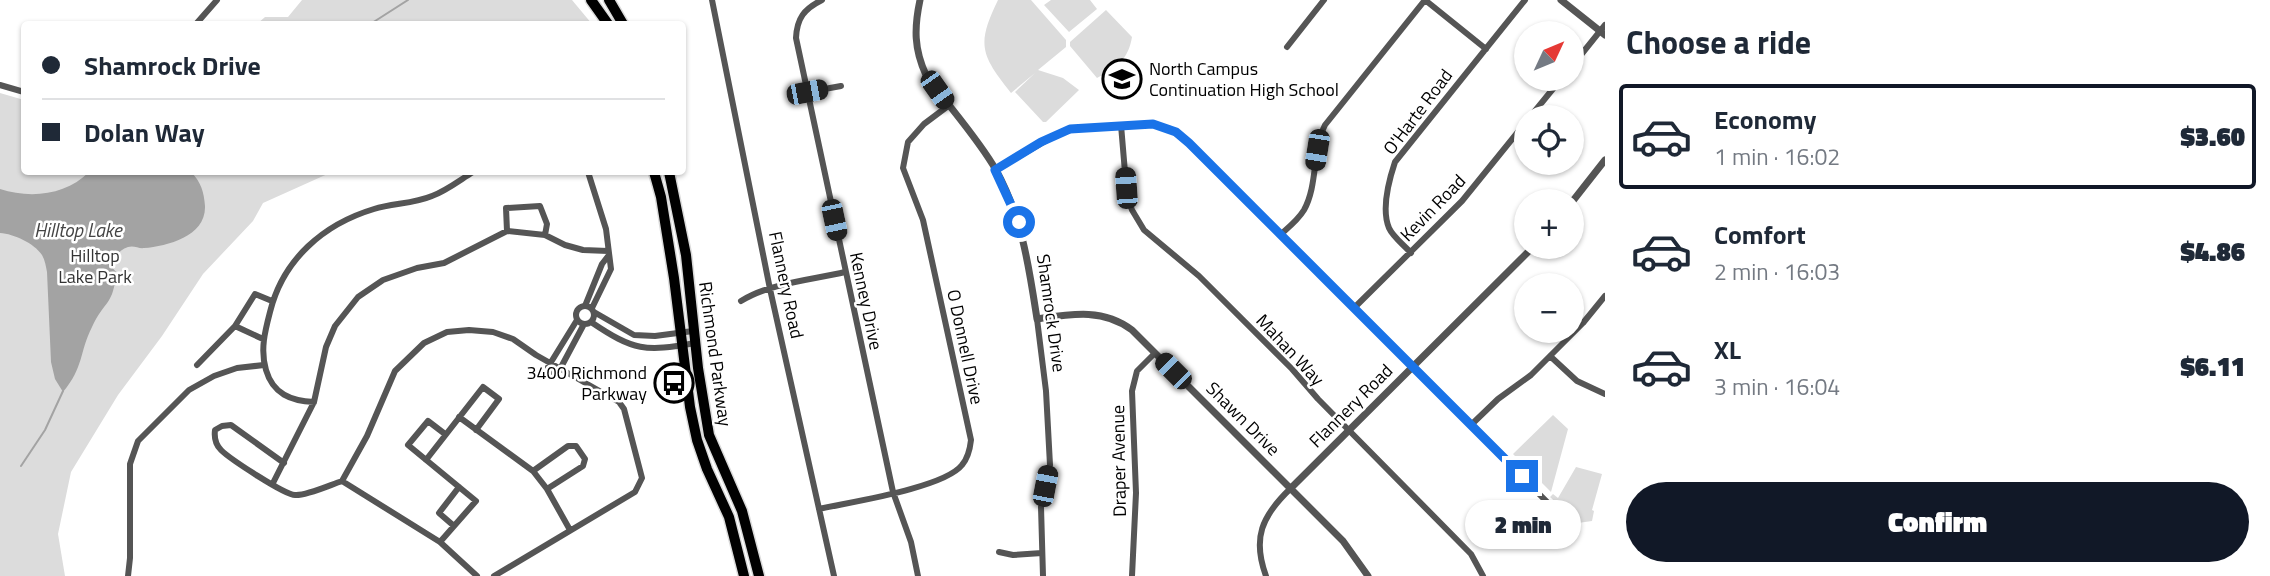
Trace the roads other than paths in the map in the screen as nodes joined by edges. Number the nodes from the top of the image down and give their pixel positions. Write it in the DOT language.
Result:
graph roads {
  1 [pos="218,0"];
  2 [pos="591,0"];
  3 [pos="609,0"];
  4 [pos="712,0"];
  5 [pos="822,0"];
  6 [pos="920,0"];
  7 [pos="1324,0"];
  8 [pos="1425,0"];
  9 [pos="1525,0"];
  10 [pos="1561,0"];
  11 [pos="199,21"];
  12 [pos="606,21"];
  13 [pos="622,21"];
  14 [pos="1603,30"];
  15 [pos="1287,47"];
  16 [pos="1486,48"];
  17 [pos="1584,52"];
  18 [pos="0,85"];
  19 [pos="841,86"];
  20 [pos="21,91"];
  21 [pos="1551,91"];
  22 [pos="807,92"];
  23 [pos="1540,105"];
  24 [pos="948,106"];
  25 [pos="1121,125"];
  26 [pos="1514,137"];
  27 [pos="1605,160"];
  28 [pos="995,170"];
  29 [pos="468,175"];
  30 [pos="588,175"];
  31 [pos="655,175"];
  32 [pos="670,175"];
  33 [pos="1582,189"];
  34 [pos="507,231"];
  35 [pos="1281,234"];
  36 [pos="545,235"];
  37 [pos="609,253"];
  38 [pos="1411,253"];
  39 [pos="1521,259"];
  40 [pos="845,272"];
  41 [pos="770,289"];
  42 [pos="1605,296"];
  43 [pos="272,301"];
  44 [pos="741,301"];
  45 [pos="1354,308"];
  46 [pos="590,309"];
  47 [pos="1037,319"];
  48 [pos="584,322"];
  49 [pos="235,326"];
  50 [pos="693,331"];
  51 [pos="680,333"];
  52 [pos="263,339"];
  53 [pos="565,340"];
  54 [pos="695,343"];
  55 [pos="573,344"];
  56 [pos="682,345"];
  57 [pos="1154,353"];
  58 [pos="1550,356"];
  59 [pos="551,362"];
  60 [pos="197,365"];
  61 [pos="264,365"];
  62 [pos="1413,367"];
  63 [pos="561,368"];
  64 [pos="1605,394"];
  65 [pos="314,402"];
  66 [pos="459,417"];
  67 [pos="1471,425"];
  68 [pos="476,430"];
  69 [pos="1348,430"];
  70 [pos="445,434"];
  71 [pos="426,460"];
  72 [pos="284,463"];
  73 [pos="533,471"];
  74 [pos="342,481"];
  75 [pos="273,483"];
  76 [pos="459,487"];
  77 [pos="547,489"];
  78 [pos="1290,489"];
  79 [pos="893,492"];
  80 [pos="819,509"];
  81 [pos="454,526"];
  82 [pos="1573,527"];
  83 [pos="570,530"];
  84 [pos="440,542"];
  85 [pos="999,552"];
  86 [pos="1042,553"];
  87 [pos="128,576"];
  88 [pos="477,576"];
  89 [pos="494,576"];
  90 [pos="744,576"];
  91 [pos="759,576"];
  92 [pos="834,576"];
  93 [pos="918,576"];
  94 [pos="1043,576"];
  95 [pos="1132,576"];
  96 [pos="1266,576"];
  97 [pos="1368,576"];
  98 [pos="1483,576"];
  1 -- 11 [label="street"];
  2 -- 12 [label="highway"];
  3 -- 13 [label="highway"];
  4 -- 41 [label="street, Flannery Road"];
  5 -- 22 [label="street, Kenney Drive"];
  6 -- 24 [label="street, Shamrock Drive"];
  7 -- 15 [label="street"];
  8 -- 16 [label="street"];
  8 -- 35 [label="street"];
  9 -- 16 [label="street, O'Harte Road"];
  10 -- 14 [label="street"];
  14 -- 17 [label="street"];
  16 -- 38 [label="street, O'Harte Road"];
  18 -- 20 [label="street"];
  19 -- 22 [label="street"];
  21 -- 23 [label="street"];
  22 -- 40 [label="street, Kenney Drive"];
  24 -- 28 [label="street, Shamrock Drive"];
  24 -- 79 [label="street, O Donnell Drive"];
  25 -- 28 [label="street"];
  25 -- 35 [label="street"];
  25 -- 69 [label="street, Mahan Way"];
  26 -- 38 [label="street, Kevin Road"];
  27 -- 33 [label="street"];
  28 -- 47 [label="street, Shamrock Drive"];
  29 -- 43 [label="street"];
  30 -- 37 [label="street"];
  31 -- 51 [label="highway, Richmond Parkway"];
  32 -- 50 [label="highway, Richmond Parkway"];
  34 -- 36 [label="street"];
  34 -- 36 [label="street"];
  34 -- 65 [label="street"];
  35 -- 45 [label="street"];
  36 -- 37 [label="street"];
  37 -- 46 [label="street"];
  38 -- 45 [label="street, Kevin Road"];
  39 -- 62 [label="street, Flannery Road"];
  40 -- 41 [label="street"];
  40 -- 79 [label="street, Kenney Drive"];
  41 -- 44 [label="street"];
  41 -- 80 [label="street, Flannery Road"];
  42 -- 58 [label="street"];
  43 -- 49 [label="street"];
  43 -- 52 [label="street"];
  45 -- 62 [label="street"];
  46 -- 48 [label="street"];
  46 -- 48 [label="street"];
  46 -- 51 [label="street"];
  47 -- 57 [label="street, Shawn Drive"];
  47 -- 86 [label="street, Shamrock Drive"];
  48 -- 53 [label="street"];
  48 -- 55 [label="street"];
  48 -- 56 [label="street"];
  49 -- 52 [label="street"];
  49 -- 60 [label="street"];
  50 -- 51 [label="street"];
  50 -- 54 [label="highway, Richmond Parkway"];
  51 -- 56 [label="highway, Richmond Parkway"];
  52 -- 61 [label="street"];
  53 -- 55 [label="street"];
  53 -- 59 [label="street"];
  54 -- 56 [label="street"];
  54 -- 91 [label="highway, Richmond Parkway"];
  55 -- 63 [label="street"];
  56 -- 90 [label="highway, Richmond Parkway"];
  57 -- 78 [label="street, Shawn Drive"];
  57 -- 95 [label="street, Draper Avenue"];
  58 -- 64 [label="street"];
  58 -- 67 [label="street"];
  59 -- 63 [label="street"];
  59 -- 74 [label="street"];
  61 -- 65 [label="street"];
  61 -- 87 [label="street"];
  62 -- 67 [label="street"];
  62 -- 69 [label="street, Flannery Road"];
  63 -- 83 [label="street"];
  65 -- 72 [label="street"];
  66 -- 68 [label="street"];
  66 -- 68 [label="street"];
  66 -- 70 [label="street"];
  67 -- 82 [label="street"];
  68 -- 73 [label="street"];
  69 -- 78 [label="street, Flannery Road"];
  69 -- 98 [label="street, Mahan Way"];
  70 -- 71 [label="street"];
  70 -- 71 [label="street"];
  71 -- 76 [label="street"];
  72 -- 75 [label="street"];
  72 -- 75 [label="street"];
  73 -- 77 [label="street"];
  73 -- 77 [label="street"];
  74 -- 75 [label="street"];
  74 -- 84 [label="street"];
  76 -- 81 [label="street"];
  76 -- 81 [label="street"];
  77 -- 83 [label="street"];
  78 -- 96 [label="street, Flannery Road"];
  78 -- 97 [label="street, Shawn Drive"];
  79 -- 80 [label="street, O Donnell Drive"];
  79 -- 93 [label="street, Kenney Drive"];
  80 -- 92 [label="street, Flannery Road"];
  81 -- 84 [label="street"];
  83 -- 89 [label="street"];
  84 -- 88 [label="street"];
  85 -- 86 [label="street"];
  86 -- 94 [label="street, Shamrock Drive"];
}
